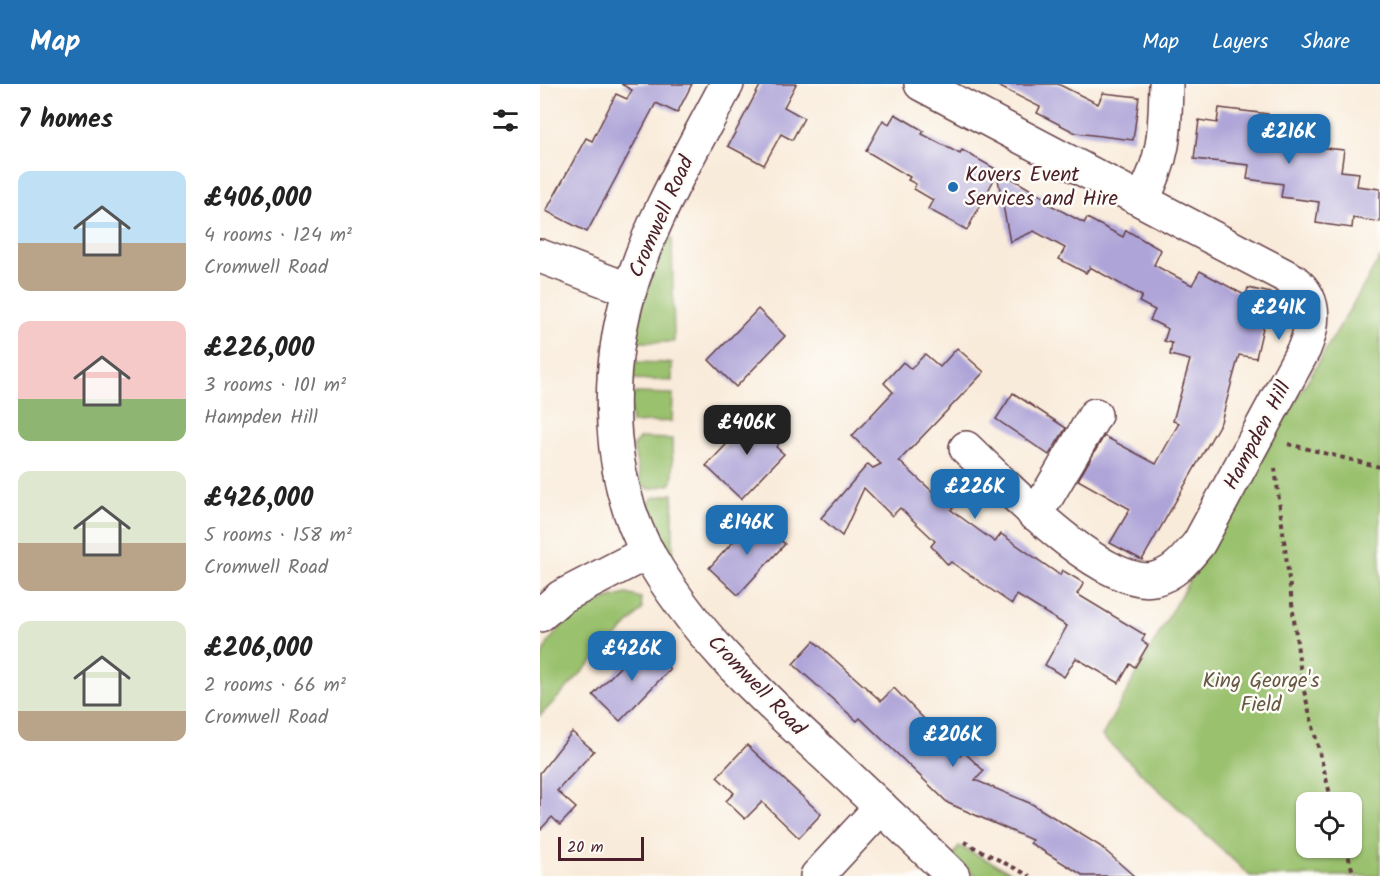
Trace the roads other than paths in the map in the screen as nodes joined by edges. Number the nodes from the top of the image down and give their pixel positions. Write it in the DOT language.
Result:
graph roads {
  1 [pos="727,84"];
  2 [pos="921,84"];
  3 [pos="1166,84"];
  4 [pos="1142,200"];
  5 [pos="540,256"];
  6 [pos="630,290"];
  7 [pos="1095,415"];
  8 [pos="966,448"];
  9 [pos="1034,513"];
  10 [pos="648,552"];
  11 [pos="540,615"];
  12 [pos="881,807"];
  13 [pos="944,867"];
  14 [pos="817,876"];
  1 -- 6 [label="street, Cromwell Road"];
  2 -- 4 [label="street, Hampden Hill"];
  3 -- 4 [label="street"];
  4 -- 9 [label="street, Hampden Hill"];
  5 -- 6 [label="street"];
  6 -- 10 [label="street, Cromwell Road"];
  7 -- 9 [label="street"];
  8 -- 9 [label="street, Hampden Hill"];
  10 -- 11 [label="street"];
  10 -- 12 [label="street, Cromwell Road"];
  12 -- 13 [label="street, Cromwell Road"];
  12 -- 14 [label="street"];
}
